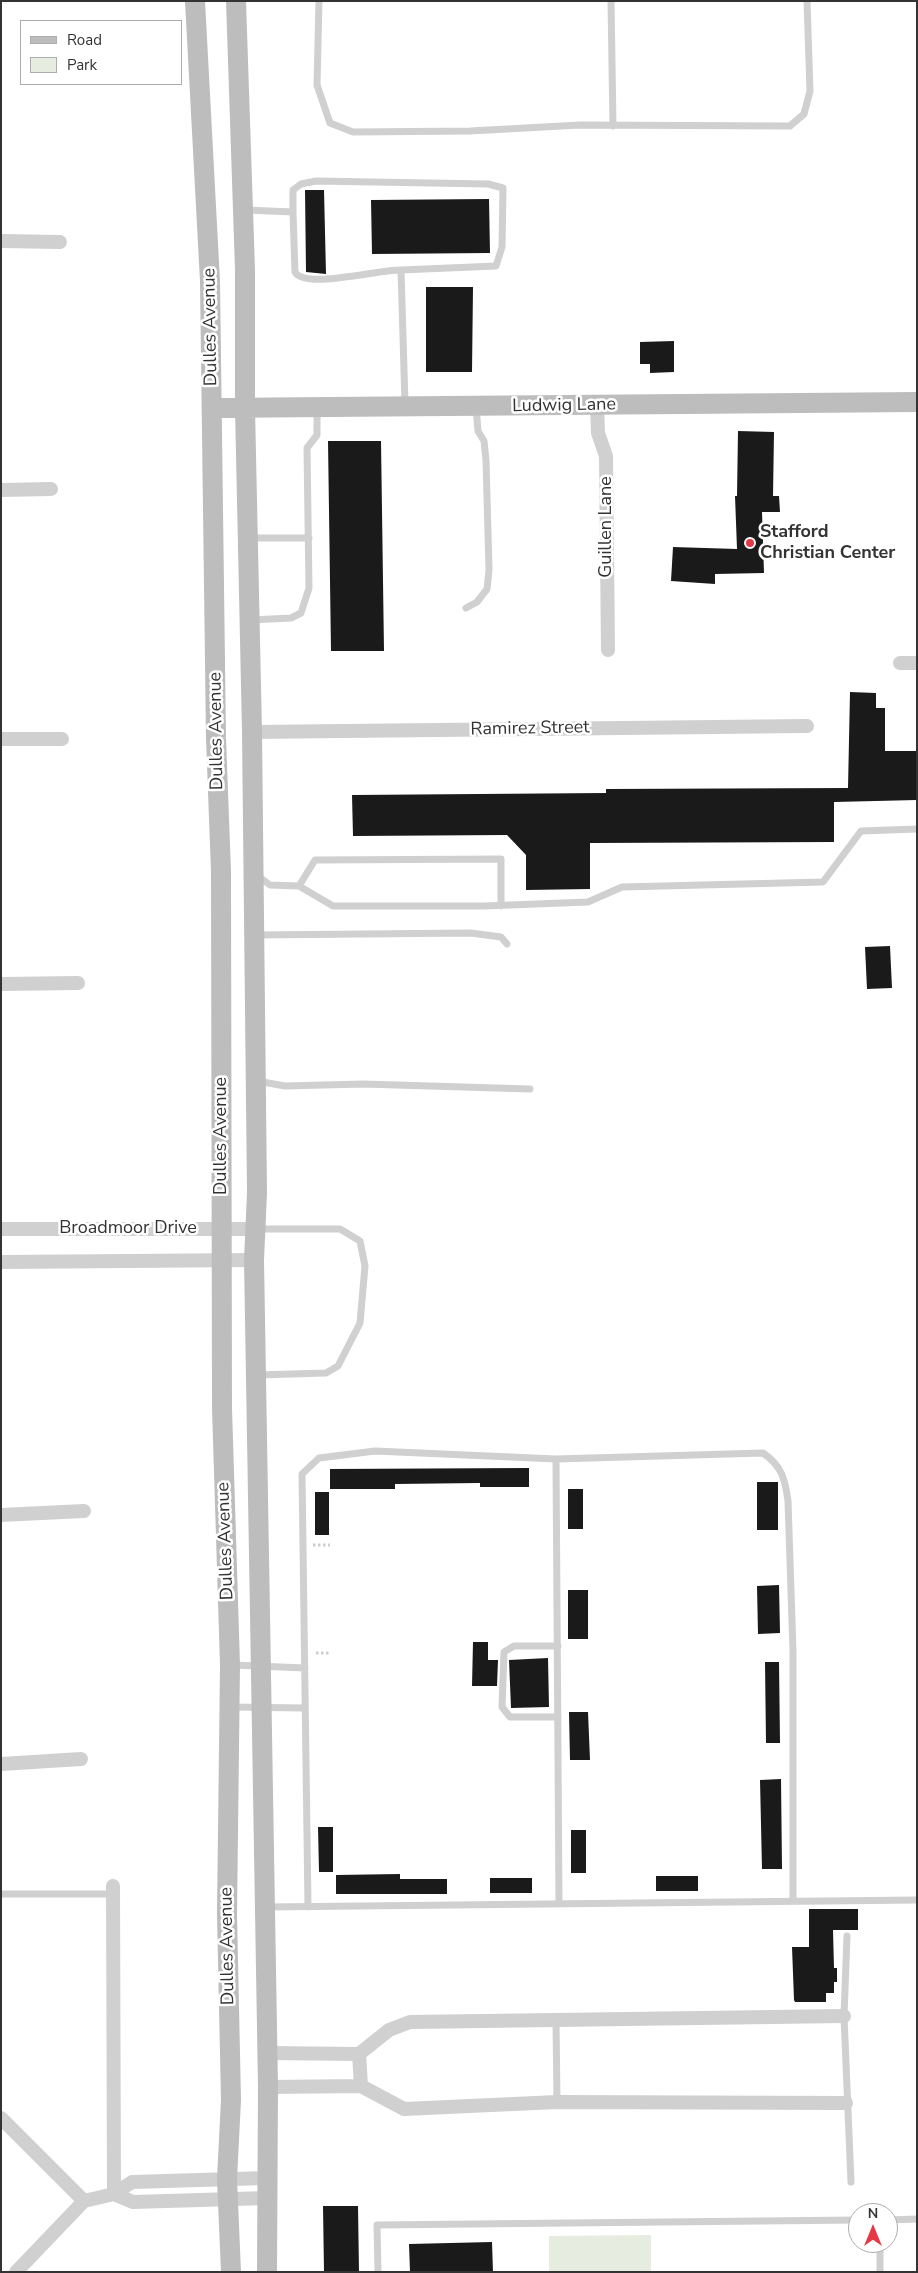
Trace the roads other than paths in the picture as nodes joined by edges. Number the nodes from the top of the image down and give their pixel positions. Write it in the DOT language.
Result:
graph roads {
  1 [pos="196,1"];
  2 [pos="236,1"];
  3 [pos="319,1"];
  4 [pos="611,1"];
  5 [pos="808,1"];
  6 [pos="613,126"];
  7 [pos="243,210"];
  8 [pos="293,212"];
  9 [pos="1,241"];
  10 [pos="60,242"];
  11 [pos="401,270"];
  12 [pos="917,402"];
  13 [pos="597,405"];
  14 [pos="476,406"];
  15 [pos="405,407"];
  16 [pos="212,408"];
  17 [pos="245,408"];
  18 [pos="317,408"];
  19 [pos="51,489"];
  20 [pos="1,490"];
  21 [pos="248,538"];
  22 [pos="309,538"];
  23 [pos="466,608"];
  24 [pos="250,620"];
  25 [pos="608,650"];
  26 [pos="900,663"];
  27 [pos="917,663"];
  28 [pos="807,726"];
  29 [pos="252,732"];
  30 [pos="1,739"];
  31 [pos="62,739"];
  32 [pos="917,829"];
  33 [pos="221,872"];
  34 [pos="253,872"];
  35 [pos="299,886"];
  36 [pos="501,906"];
  37 [pos="254,936"];
  38 [pos="507,944"];
  39 [pos="78,983"];
  40 [pos="1,984"];
  41 [pos="257,1081"];
  42 [pos="530,1089"];
  43 [pos="1,1229"];
  44 [pos="222,1229"];
  45 [pos="255,1229"];
  46 [pos="254,1260"];
  47 [pos="1,1262"];
  48 [pos="223,1262"];
  49 [pos="256,1375"];
  50 [pos="556,1459"];
  51 [pos="84,1511"];
  52 [pos="1,1515"];
  53 [pos="558,1646"];
  54 [pos="230,1664"];
  55 [pos="262,1666"];
  56 [pos="305,1668"];
  57 [pos="229,1707"];
  58 [pos="262,1708"];
  59 [pos="305,1708"];
  60 [pos="558,1717"];
  61 [pos="81,1759"];
  62 [pos="1,1764"];
  63 [pos="113,1890"];
  64 [pos="1,1894"];
  65 [pos="917,1900"];
  66 [pos="793,1901"];
  67 [pos="559,1904"];
  68 [pos="266,1907"];
  69 [pos="308,1907"];
  70 [pos="848,1936"];
  71 [pos="844,2016"];
  72 [pos="556,2020"];
  73 [pos="268,2053"];
  74 [pos="359,2054"];
  75 [pos="361,2086"];
  76 [pos="268,2087"];
  77 [pos="557,2102"];
  78 [pos="846,2103"];
  79 [pos="1,2118"];
  80 [pos="267,2178"];
  81 [pos="228,2179"];
  82 [pos="851,2182"];
  83 [pos="114,2194"];
  84 [pos="267,2198"];
  85 [pos="228,2200"];
  86 [pos="84,2201"];
  87 [pos="917,2219"];
  88 [pos="848,2220"];
  89 [pos="898,2220"];
  90 [pos="880,2253"];
  91 [pos="16,2272"];
  92 [pos="231,2272"];
  93 [pos="267,2272"];
  94 [pos="378,2272"];
  95 [pos="880,2272"];
  1 -- 16 [label="main road, Dulles Avenue"];
  2 -- 7 [label="main road, Dulles Avenue"];
  3 -- 6 [label="lane"];
  4 -- 6 [label="lane"];
  5 -- 6 [label="lane"];
  7 -- 8 [label="lane"];
  7 -- 17 [label="main road, Dulles Avenue"];
  8 -- 11 [label="lane"];
  8 -- 11 [label="lane"];
  9 -- 10 [label="street"];
  11 -- 15 [label="lane"];
  12 -- 13 [label="main road, Ludwig Lane"];
  13 -- 14 [label="main road, Ludwig Lane"];
  13 -- 25 [label="street, Guillen Lane"];
  14 -- 15 [label="main road, Ludwig Lane"];
  14 -- 23 [label="lane"];
  15 -- 18 [label="main road, Ludwig Lane"];
  16 -- 17 [label="main road, Ludwig Lane"];
  16 -- 33 [label="main road, Dulles Avenue"];
  17 -- 18 [label="main road, Ludwig Lane"];
  17 -- 21 [label="main road, Dulles Avenue"];
  18 -- 22 [label="lane"];
  19 -- 20 [label="street"];
  21 -- 22 [label="lane"];
  21 -- 24 [label="main road, Dulles Avenue"];
  22 -- 24 [label="lane"];
  24 -- 29 [label="main road, Dulles Avenue"];
  26 -- 27 [label="street"];
  28 -- 29 [label="street, Ramirez Street"];
  29 -- 34 [label="main road, Dulles Avenue"];
  30 -- 31 [label="street"];
  32 -- 36 [label="lane"];
  33 -- 34 [label="main road"];
  33 -- 44 [label="main road, Dulles Avenue"];
  34 -- 35 [label="lane"];
  34 -- 37 [label="main road, Dulles Avenue"];
  35 -- 36 [label="lane"];
  35 -- 36 [label="lane"];
  37 -- 38 [label="lane"];
  37 -- 41 [label="main road, Dulles Avenue"];
  39 -- 40 [label="street"];
  41 -- 42 [label="lane"];
  41 -- 45 [label="main road, Dulles Avenue"];
  43 -- 44 [label="street, Broadmoor Drive"];
  44 -- 45 [label="street, Broadmoor Drive"];
  44 -- 48 [label="main road, Dulles Avenue"];
  45 -- 46 [label="main road, Dulles Avenue"];
  45 -- 49 [label="lane"];
  46 -- 48 [label="street, Broadmoor Drive"];
  46 -- 49 [label="main road, Dulles Avenue"];
  47 -- 48 [label="street, Broadmoor Drive"];
  48 -- 54 [label="main road, Dulles Avenue"];
  49 -- 55 [label="main road, Dulles Avenue"];
  50 -- 53 [label="lane"];
  50 -- 56 [label="lane"];
  50 -- 66 [label="lane"];
  51 -- 52 [label="street"];
  53 -- 60 [label="lane"];
  53 -- 60 [label="lane"];
  54 -- 55 [label="lane"];
  54 -- 57 [label="main road, Dulles Avenue"];
  55 -- 56 [label="lane"];
  55 -- 58 [label="main road, Dulles Avenue"];
  56 -- 59 [label="lane"];
  57 -- 58 [label="lane"];
  57 -- 81 [label="main road, Dulles Avenue"];
  58 -- 59 [label="lane"];
  58 -- 68 [label="main road, Dulles Avenue"];
  59 -- 69 [label="lane"];
  60 -- 67 [label="lane"];
  61 -- 62 [label="street"];
  63 -- 64 [label="lane"];
  63 -- 83 [label="street"];
  65 -- 66 [label="lane"];
  66 -- 67 [label="lane"];
  67 -- 69 [label="lane"];
  68 -- 69 [label="lane"];
  68 -- 73 [label="main road, Dulles Avenue"];
  70 -- 71 [label="lane"];
  71 -- 72 [label="street"];
  71 -- 78 [label="lane"];
  72 -- 74 [label="street"];
  72 -- 77 [label="lane"];
  73 -- 74 [label="street"];
  73 -- 76 [label="main road, Dulles Avenue"];
  74 -- 75 [label="street"];
  75 -- 76 [label="street"];
  75 -- 77 [label="street"];
  76 -- 80 [label="main road, Dulles Avenue"];
  77 -- 78 [label="street"];
  78 -- 82 [label="lane"];
  79 -- 86 [label="street"];
  80 -- 81 [label="street"];
  80 -- 84 [label="main road, Dulles Avenue"];
  81 -- 83 [label="street"];
  81 -- 85 [label="main road, Dulles Avenue"];
  83 -- 85 [label="street"];
  83 -- 86 [label="street"];
  84 -- 85 [label="street"];
  84 -- 93 [label="main road, Dulles Avenue"];
  85 -- 92 [label="main road, Dulles Avenue"];
  86 -- 91 [label="street"];
  87 -- 89 [label="lane"];
  88 -- 94 [label="lane"];
  90 -- 95 [label="lane"];
}
